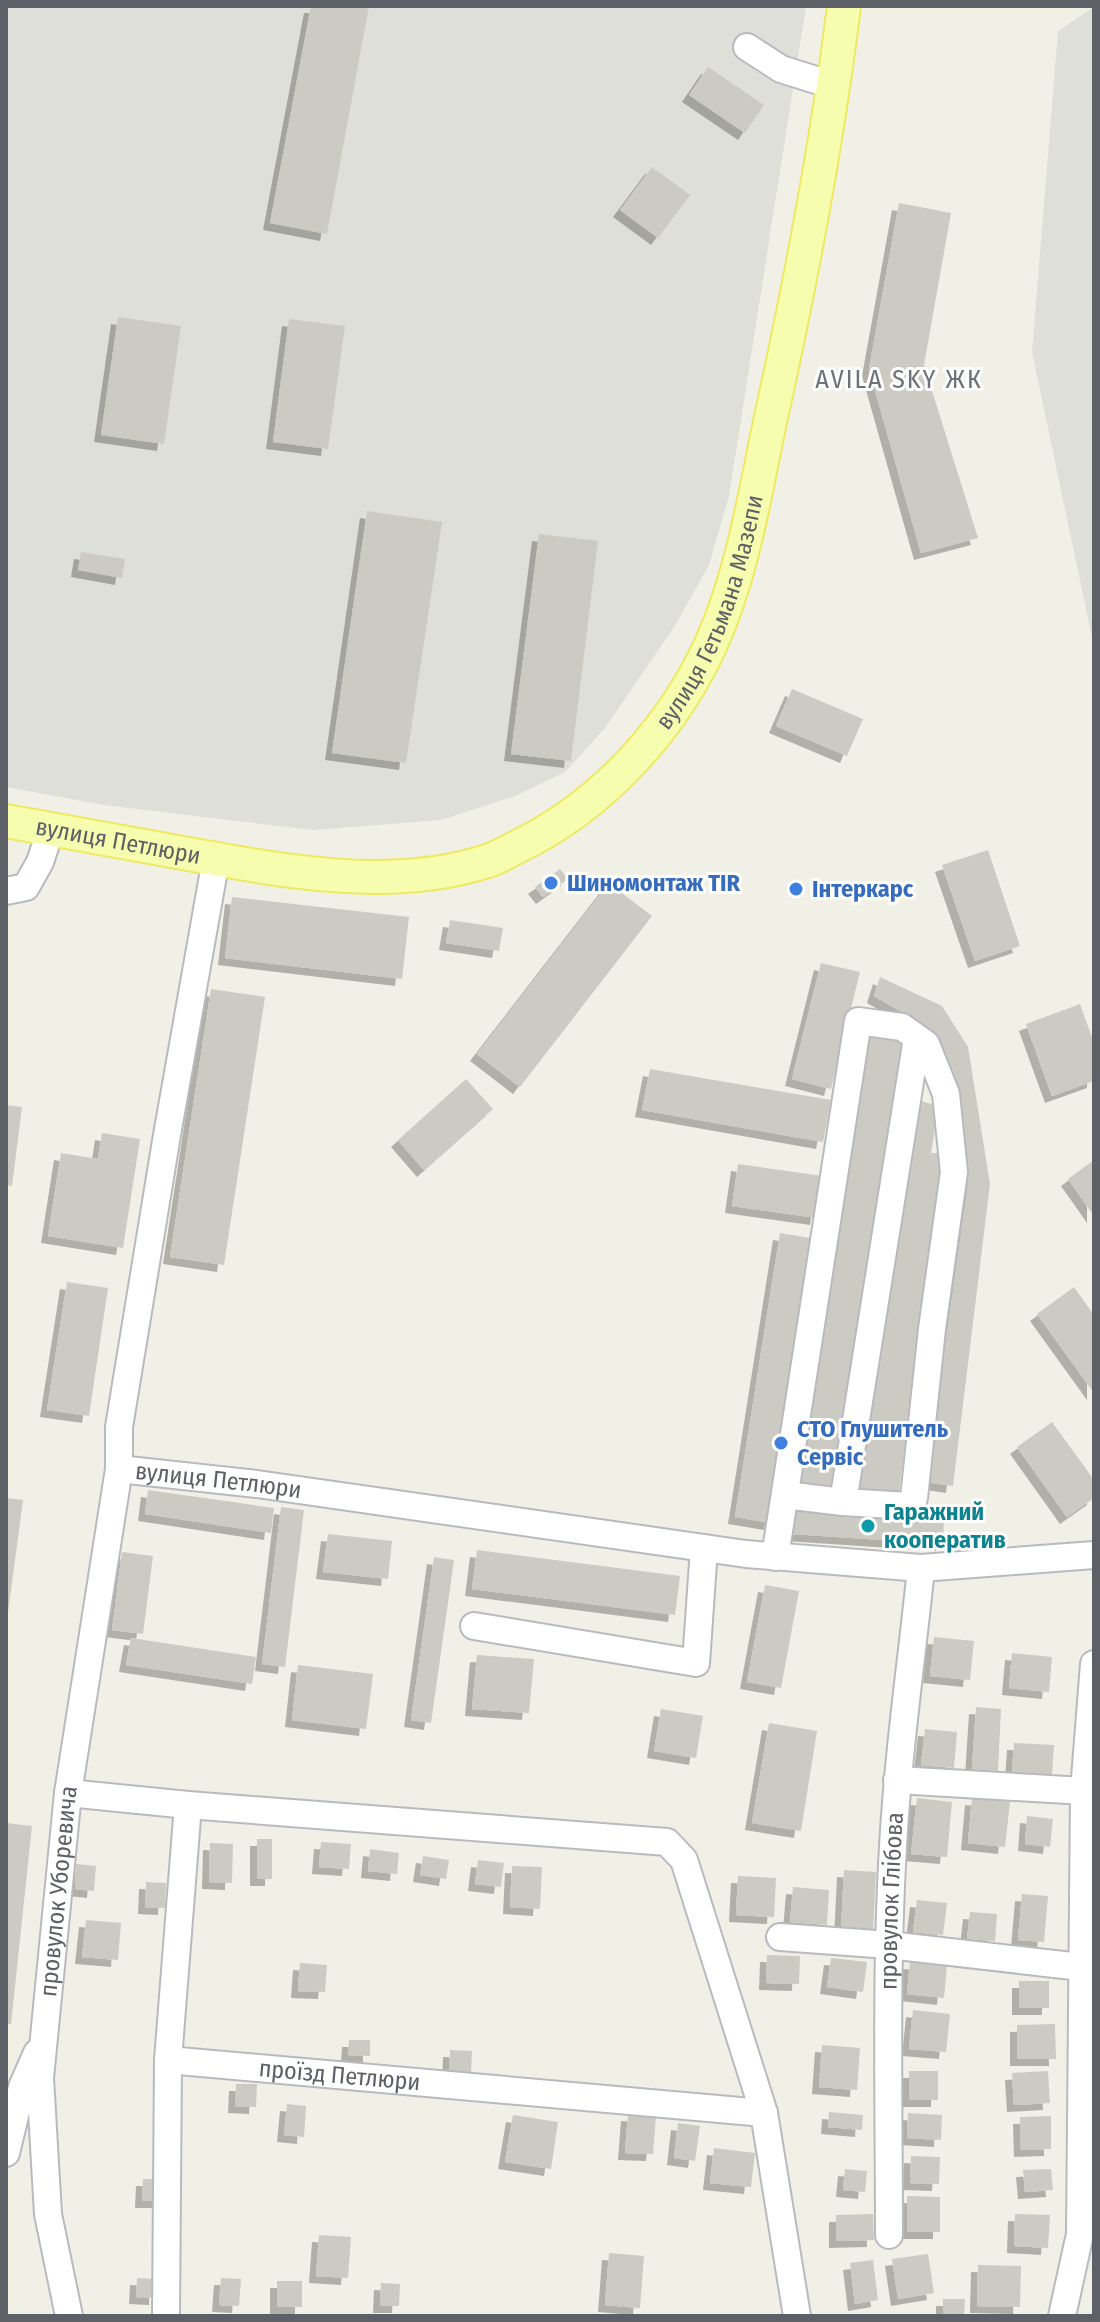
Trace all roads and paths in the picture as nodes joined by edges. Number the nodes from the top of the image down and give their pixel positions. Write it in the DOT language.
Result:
graph roads {
  1 [pos="844,6"];
  2 [pos="747,47"];
  3 [pos="835,86"];
  4 [pos="6,821"];
  5 [pos="51,829"];
  6 [pos="216,859"];
  7 [pos="6,891"];
  8 [pos="917,1038"];
  9 [pos="119,1469"];
  10 [pos="785,1495"];
  11 [pos="843,1502"];
  12 [pos="704,1548"];
  13 [pos="1094,1555"];
  14 [pos="775,1557"];
  15 [pos="921,1568"];
  16 [pos="474,1626"];
  17 [pos="1094,1664"];
  18 [pos="897,1780"];
  19 [pos="1084,1791"];
  20 [pos="68,1793"];
  21 [pos="188,1805"];
  22 [pos="780,1937"];
  23 [pos="889,1945"];
  24 [pos="1081,1967"];
  25 [pos="44,2039"];
  26 [pos="168,2060"];
  27 [pos="764,2113"];
  28 [pos="6,2153"];
  29 [pos="889,2235"];
  30 [pos="69,2316"];
  31 [pos="166,2316"];
  32 [pos="797,2316"];
  33 [pos="1062,2316"];
  1 -- 3 [label="main road, вулиця Гетьмана Мазепи"];
  2 -- 3 [label="street"];
  3 -- 6 [label="main road, вулиця Гетьмана Мазепи"];
  4 -- 5 [label="main road, вулиця Петлюри"];
  5 -- 6 [label="main road, вулиця Петлюри"];
  5 -- 7 [label="street"];
  6 -- 9 [label="street, вулиця Петлюри"];
  8 -- 10 [label="street"];
  8 -- 11 [label="street"];
  8 -- 11 [label="street"];
  9 -- 12 [label="street, вулиця Петлюри"];
  9 -- 20 [label="street, провулок Уборевича"];
  10 -- 11 [label="street"];
  10 -- 14 [label="street"];
  12 -- 14 [label="street, вулиця Петлюри"];
  12 -- 16 [label="street"];
  13 -- 15 [label="street, вулиця Петлюри"];
  14 -- 15 [label="street, вулиця Петлюри"];
  15 -- 18 [label="street, провулок Глібова"];
  17 -- 19 [label="street"];
  18 -- 19 [label="street"];
  18 -- 23 [label="street, провулок Глібова"];
  19 -- 24 [label="street"];
  20 -- 21 [label="street"];
  20 -- 25 [label="street, провулок Уборевича"];
  21 -- 26 [label="street"];
  21 -- 27 [label="street"];
  22 -- 23 [label="street"];
  23 -- 24 [label="street"];
  23 -- 29 [label="street, провулок Глібова"];
  24 -- 33 [label="street"];
  25 -- 28 [label="street"];
  25 -- 30 [label="street, провулок Уборевича"];
  26 -- 27 [label="street, проїзд Петлюри"];
  26 -- 31 [label="street"];
  27 -- 32 [label="street"];
}
